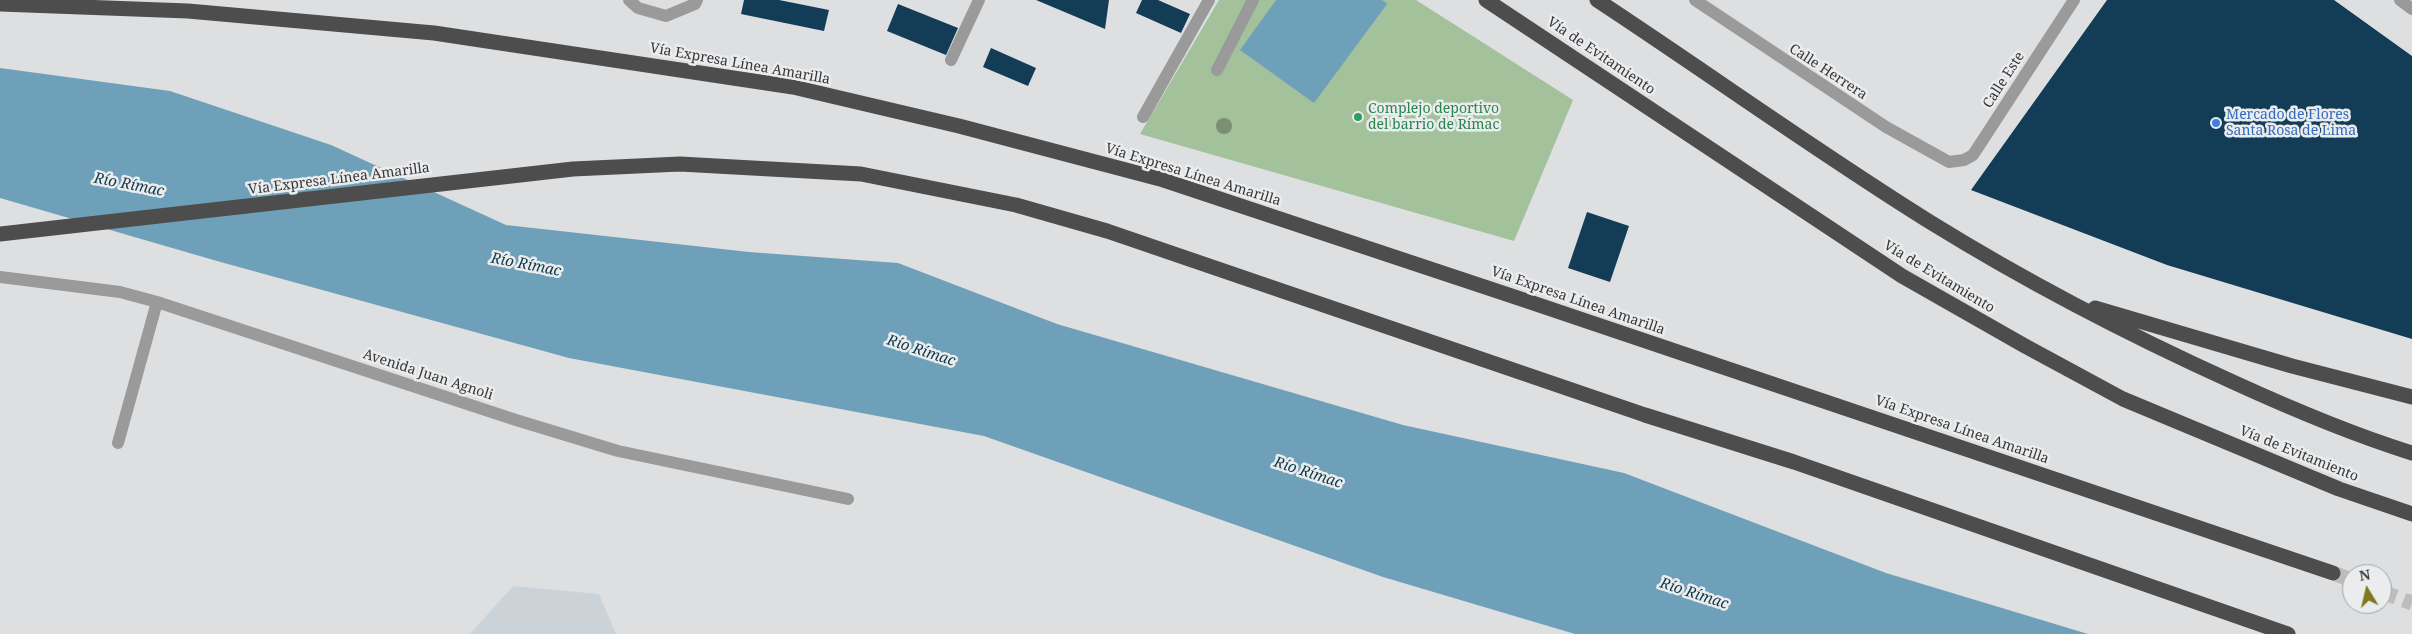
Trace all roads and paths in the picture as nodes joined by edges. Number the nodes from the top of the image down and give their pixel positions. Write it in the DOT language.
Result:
graph roads {
  1 [pos="629,0"];
  2 [pos="980,0"];
  3 [pos="1209,0"];
  4 [pos="1253,0"];
  5 [pos="1486,0"];
  6 [pos="1596,0"];
  7 [pos="1695,0"];
  8 [pos="2074,0"];
  9 [pos="2400,0"];
  10 [pos="696,2"];
  11 [pos="0,4"];
  12 [pos="2412,9"];
  13 [pos="951,60"];
  14 [pos="1217,70"];
  15 [pos="1143,117"];
  16 [pos="1949,162"];
  17 [pos="0,234"];
  18 [pos="0,277"];
  19 [pos="2060,297"];
  20 [pos="157,302"];
  21 [pos="2412,397"];
  22 [pos="118,444"];
  23 [pos="2412,454"];
  24 [pos="848,499"];
  25 [pos="2412,514"];
  26 [pos="2333,573"];
  27 [pos="2288,634"];
  1 -- 10 [label="street"];
  2 -- 13 [label="street"];
  3 -- 15 [label="street"];
  4 -- 14 [label="street"];
  5 -- 25 [label="highway, Vía de Evitamiento"];
  6 -- 19 [label="highway"];
  7 -- 16 [label="street, Calle Herrera"];
  8 -- 16 [label="street, Calle Este"];
  9 -- 12 [label="street"];
  11 -- 26 [label="highway, Vía Expresa Línea Amarilla"];
  17 -- 27 [label="highway, Vía Expresa Línea Amarilla"];
  18 -- 20 [label="street, Avenida Juan Agnoli"];
  19 -- 21 [label="highway"];
  19 -- 23 [label="highway"];
  20 -- 22 [label="street"];
  20 -- 24 [label="street, Avenida Juan Agnoli"];
}
